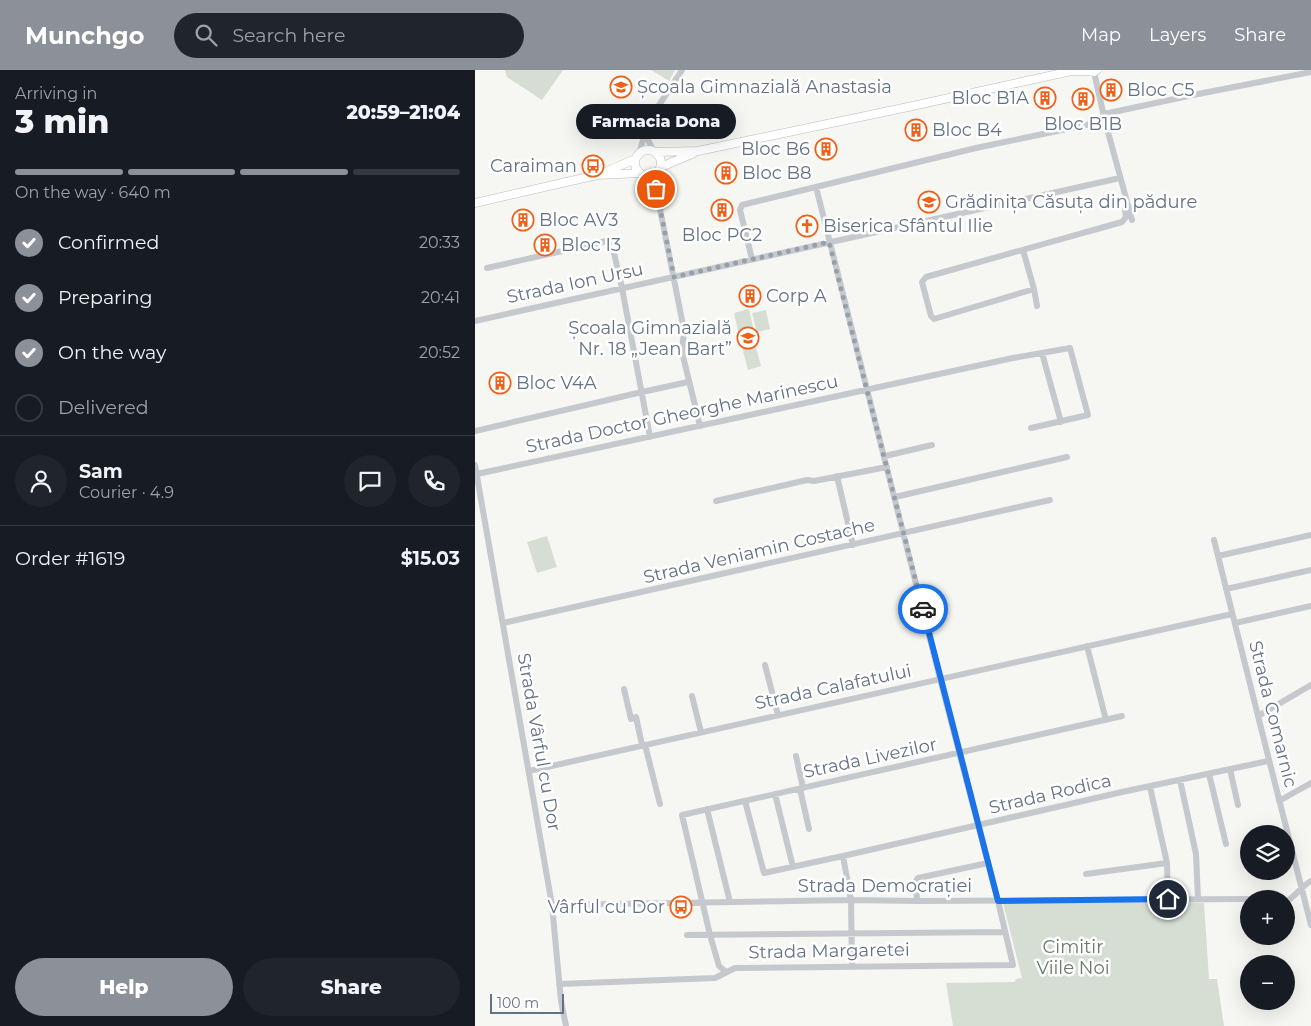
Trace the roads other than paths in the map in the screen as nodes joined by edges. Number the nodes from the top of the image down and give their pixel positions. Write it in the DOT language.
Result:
graph roads {
  1 [pos="682,70"];
  2 [pos="1074,71"];
  3 [pos="1092,71"];
  4 [pos="1311,72"];
  5 [pos="1104,114"];
  6 [pos="1105,122"];
  7 [pos="644,132"];
  8 [pos="655,151"];
  9 [pos="698,151"];
  10 [pos="637,157"];
  11 [pos="660,170"];
  12 [pos="641,174"];
  13 [pos="597,175"];
  14 [pos="1120,178"];
  15 [pos="816,187"];
  16 [pos="656,189"];
  17 [pos="475,203"];
  18 [pos="1129,208"];
  19 [pos="1132,220"];
  20 [pos="829,242"];
  21 [pos="1023,250"];
  22 [pos="752,259"];
  23 [pos="487,268"];
  24 [pos="674,277"];
  25 [pos="622,288"];
  26 [pos="1034,289"];
  27 [pos="1037,306"];
  28 [pos="475,321"];
  29 [pos="1041,353"];
  30 [pos="688,382"];
  31 [pos="867,390"];
  32 [pos="641,392"];
  33 [pos="1061,422"];
  34 [pos="699,426"];
  35 [pos="1031,428"];
  36 [pos="475,431"];
  37 [pos="650,437"];
  38 [pos="932,445"];
  39 [pos="885,456"];
  40 [pos="1067,457"];
  41 [pos="475,464"];
  42 [pos="887,467"];
  43 [pos="477,474"];
  44 [pos="837,476"];
  45 [pos="895,497"];
  46 [pos="716,500"];
  47 [pos="1051,500"];
  48 [pos="903,534"];
  49 [pos="1311,535"];
  50 [pos="1214,540"];
  51 [pos="853,545"];
  52 [pos="1218,556"];
  53 [pos="1311,570"];
  54 [pos="1226,589"];
  55 [pos="1311,606"];
  56 [pos="1232,614"];
  57 [pos="503,623"];
  58 [pos="1235,623"];
  59 [pos="1087,646"];
  60 [pos="765,665"];
  61 [pos="940,679"];
  62 [pos="1311,685"];
  63 [pos="624,689"];
  64 [pos="692,696"];
  65 [pos="778,715"];
  66 [pos="1122,716"];
  67 [pos="1258,716"];
  68 [pos="1106,720"];
  69 [pos="701,732"];
  70 [pos="644,745"];
  71 [pos="960,754"];
  72 [pos="796,756"];
  73 [pos="1268,761"];
  74 [pos="1230,769"];
  75 [pos="529,771"];
  76 [pos="1209,774"];
  77 [pos="1180,780"];
  78 [pos="1311,783"];
  79 [pos="1150,786"];
  80 [pos="802,788"];
  81 [pos="775,794"];
  82 [pos="745,801"];
  83 [pos="1279,802"];
  84 [pos="660,804"];
  85 [pos="1238,805"];
  86 [pos="707,809"];
  87 [pos="978,826"];
  88 [pos="809,830"];
  89 [pos="1226,844"];
  90 [pos="843,856"];
  91 [pos="988,862"];
  92 [pos="1167,863"];
  93 [pos="793,867"];
  94 [pos="1086,874"];
  95 [pos="1311,881"];
  96 [pos="1302,887"];
  97 [pos="1295,895"];
  98 [pos="1168,899"];
  99 [pos="1198,899"];
  100 [pos="1240,899"];
  101 [pos="1295,899"];
  102 [pos="851,900"];
  103 [pos="917,901"];
  104 [pos="998,901"];
  105 [pos="702,902"];
  106 [pos="730,902"];
  107 [pos="552,905"];
  108 [pos="1307,908"];
  109 [pos="1311,924"];
  110 [pos="1005,932"];
  111 [pos="852,934"];
  112 [pos="687,935"];
  113 [pos="710,935"];
  114 [pos="852,966"];
  115 [pos="726,972"];
  116 [pos="559,984"];
  117 [pos="566,1026"];
  1 -- 7 [label="street"];
  2 -- 3 [label="main road"];
  2 -- 9 [label="main road"];
  3 -- 5 [label="street"];
  4 -- 5 [label="street"];
  5 -- 6 [label="street"];
  6 -- 14 [label="street"];
  6 -- 15 [label="street"];
  7 -- 8 [label="street"];
  7 -- 10 [label="street"];
  8 -- 9 [label="main road"];
  8 -- 10 [label="main road"];
  8 -- 11 [label="main road"];
  9 -- 11 [label="main road"];
  10 -- 12 [label="main road"];
  10 -- 13 [label="main road"];
  11 -- 12 [label="main road"];
  11 -- 16 [label="street"];
  12 -- 13 [label="main road"];
  12 -- 16 [label="street"];
  13 -- 17 [label="main road"];
  14 -- 18 [label="street"];
  14 -- 20 [label="street, Strada Ion Ursu"];
  15 -- 20 [label="street"];
  15 -- 22 [label="street"];
  16 -- 24 [label="street"];
  18 -- 19 [label="street"];
  18 -- 21 [label="street"];
  20 -- 22 [label="street, Strada Ion Ursu"];
  20 -- 31 [label="street"];
  21 -- 26 [label="street"];
  21 -- 26 [label="street"];
  22 -- 24 [label="street, Strada Ion Ursu"];
  23 -- 25 [label="street"];
  24 -- 25 [label="street, Strada Ion Ursu"];
  24 -- 30 [label="street"];
  25 -- 28 [label="street, Strada Ion Ursu"];
  25 -- 32 [label="street"];
  26 -- 27 [label="street"];
  29 -- 31 [label="street, Strada Doctor Gheorghe Marinescu"];
  29 -- 33 [label="street"];
  29 -- 33 [label="street, Strada Doctor Gheorghe Marinescu"];
  30 -- 32 [label="street, Strada Doctor Gheorghe Marinescu"];
  30 -- 34 [label="street"];
  31 -- 34 [label="street, Strada Doctor Gheorghe Marinescu"];
  31 -- 39 [label="street"];
  32 -- 36 [label="street, Strada Doctor Gheorghe Marinescu"];
  32 -- 37 [label="street"];
  33 -- 35 [label="street"];
  34 -- 37 [label="street, Strada Doctor Gheorghe Marinescu"];
  37 -- 43 [label="street, Strada Doctor Gheorghe Marinescu"];
  38 -- 39 [label="street"];
  39 -- 42 [label="street"];
  40 -- 45 [label="street"];
  41 -- 43 [label="street, Strada Vârful cu Dor"];
  42 -- 44 [label="street"];
  42 -- 45 [label="street"];
  43 -- 57 [label="street, Strada Vârful cu Dor"];
  44 -- 46 [label="street"];
  44 -- 51 [label="street"];
  45 -- 48 [label="street"];
  47 -- 48 [label="street, Strada Veniamin Costache"];
  48 -- 51 [label="street, Strada Veniamin Costache"];
  48 -- 61 [label="street"];
  49 -- 52 [label="street"];
  50 -- 52 [label="street, Strada Comarnic"];
  51 -- 57 [label="street, Strada Veniamin Costache"];
  52 -- 54 [label="street, Strada Comarnic"];
  53 -- 54 [label="street"];
  54 -- 56 [label="street, Strada Comarnic"];
  55 -- 58 [label="street"];
  56 -- 58 [label="street, Strada Comarnic"];
  56 -- 59 [label="street, Strada Calafatului"];
  57 -- 75 [label="street, Strada Vârful cu Dor"];
  58 -- 67 [label="street, Strada Comarnic"];
  59 -- 61 [label="street, Strada Calafatului"];
  59 -- 68 [label="street"];
  60 -- 65 [label="street"];
  61 -- 65 [label="street, Strada Calafatului"];
  61 -- 71 [label="street"];
  62 -- 67 [label="street"];
  63 -- 70 [label="street"];
  64 -- 69 [label="street"];
  65 -- 69 [label="street, Strada Calafatului"];
  66 -- 68 [label="street, Strada Livezilor"];
  67 -- 73 [label="street, Strada Comarnic"];
  68 -- 71 [label="street, Strada Livezilor"];
  69 -- 70 [label="street, Strada Calafatului"];
  70 -- 75 [label="street, Strada Calafatului"];
  70 -- 84 [label="street"];
  71 -- 80 [label="street, Strada Livezilor"];
  71 -- 87 [label="street"];
  72 -- 80 [label="street"];
  73 -- 74 [label="street, Strada Rodica"];
  73 -- 83 [label="street, Strada Comarnic"];
  74 -- 76 [label="street, Strada Rodica"];
  74 -- 85 [label="street"];
  75 -- 107 [label="street, Strada Vârful cu Dor"];
  76 -- 77 [label="street, Strada Rodica"];
  76 -- 89 [label="street"];
  77 -- 79 [label="street, Strada Rodica"];
  77 -- 99 [label="street"];
  78 -- 83 [label="street"];
  79 -- 87 [label="street, Strada Rodica"];
  79 -- 92 [label="street"];
  80 -- 81 [label="street, Strada Livezilor"];
  80 -- 88 [label="street"];
  81 -- 82 [label="street, Strada Livezilor"];
  81 -- 93 [label="street"];
  82 -- 86 [label="street, Strada Livezilor"];
  82 -- 93 [label="street, Strada Rodica"];
  83 -- 96 [label="street, Strada Comarnic"];
  86 -- 105 [label="street, Strada Livezilor"];
  86 -- 106 [label="street"];
  87 -- 90 [label="street, Strada Rodica"];
  87 -- 91 [label="street"];
  90 -- 93 [label="street, Strada Rodica"];
  90 -- 102 [label="street"];
  91 -- 103 [label="street"];
  91 -- 104 [label="street"];
  92 -- 94 [label="street"];
  92 -- 98 [label="street"];
  95 -- 96 [label="street"];
  96 -- 97 [label="street"];
  96 -- 108 [label="street, Strada Comarnic"];
  98 -- 99 [label="street, Strada Democrației"];
  98 -- 104 [label="street, Strada Democrației"];
  99 -- 100 [label="street, Strada Democrației"];
  101 -- 108 [label="street"];
  102 -- 103 [label="street, Strada Democrației"];
  102 -- 106 [label="street, Strada Democrației"];
  102 -- 111 [label="street"];
  103 -- 104 [label="street, Strada Democrației"];
  104 -- 110 [label="street"];
  105 -- 106 [label="street, Strada Democrației"];
  105 -- 107 [label="street, Strada Democrației"];
  105 -- 113 [label="street"];
  107 -- 116 [label="street, Strada Vârful cu Dor"];
  108 -- 109 [label="street, Strada Comarnic"];
  110 -- 111 [label="street"];
  110 -- 114 [label="street, Strada Margaretei"];
  111 -- 113 [label="street"];
  111 -- 114 [label="street"];
  112 -- 113 [label="street"];
  113 -- 115 [label="street"];
  114 -- 115 [label="street, Strada Margaretei"];
  115 -- 116 [label="street, Strada Margaretei"];
  116 -- 117 [label="street, Strada Vârful cu Dor"];
}
